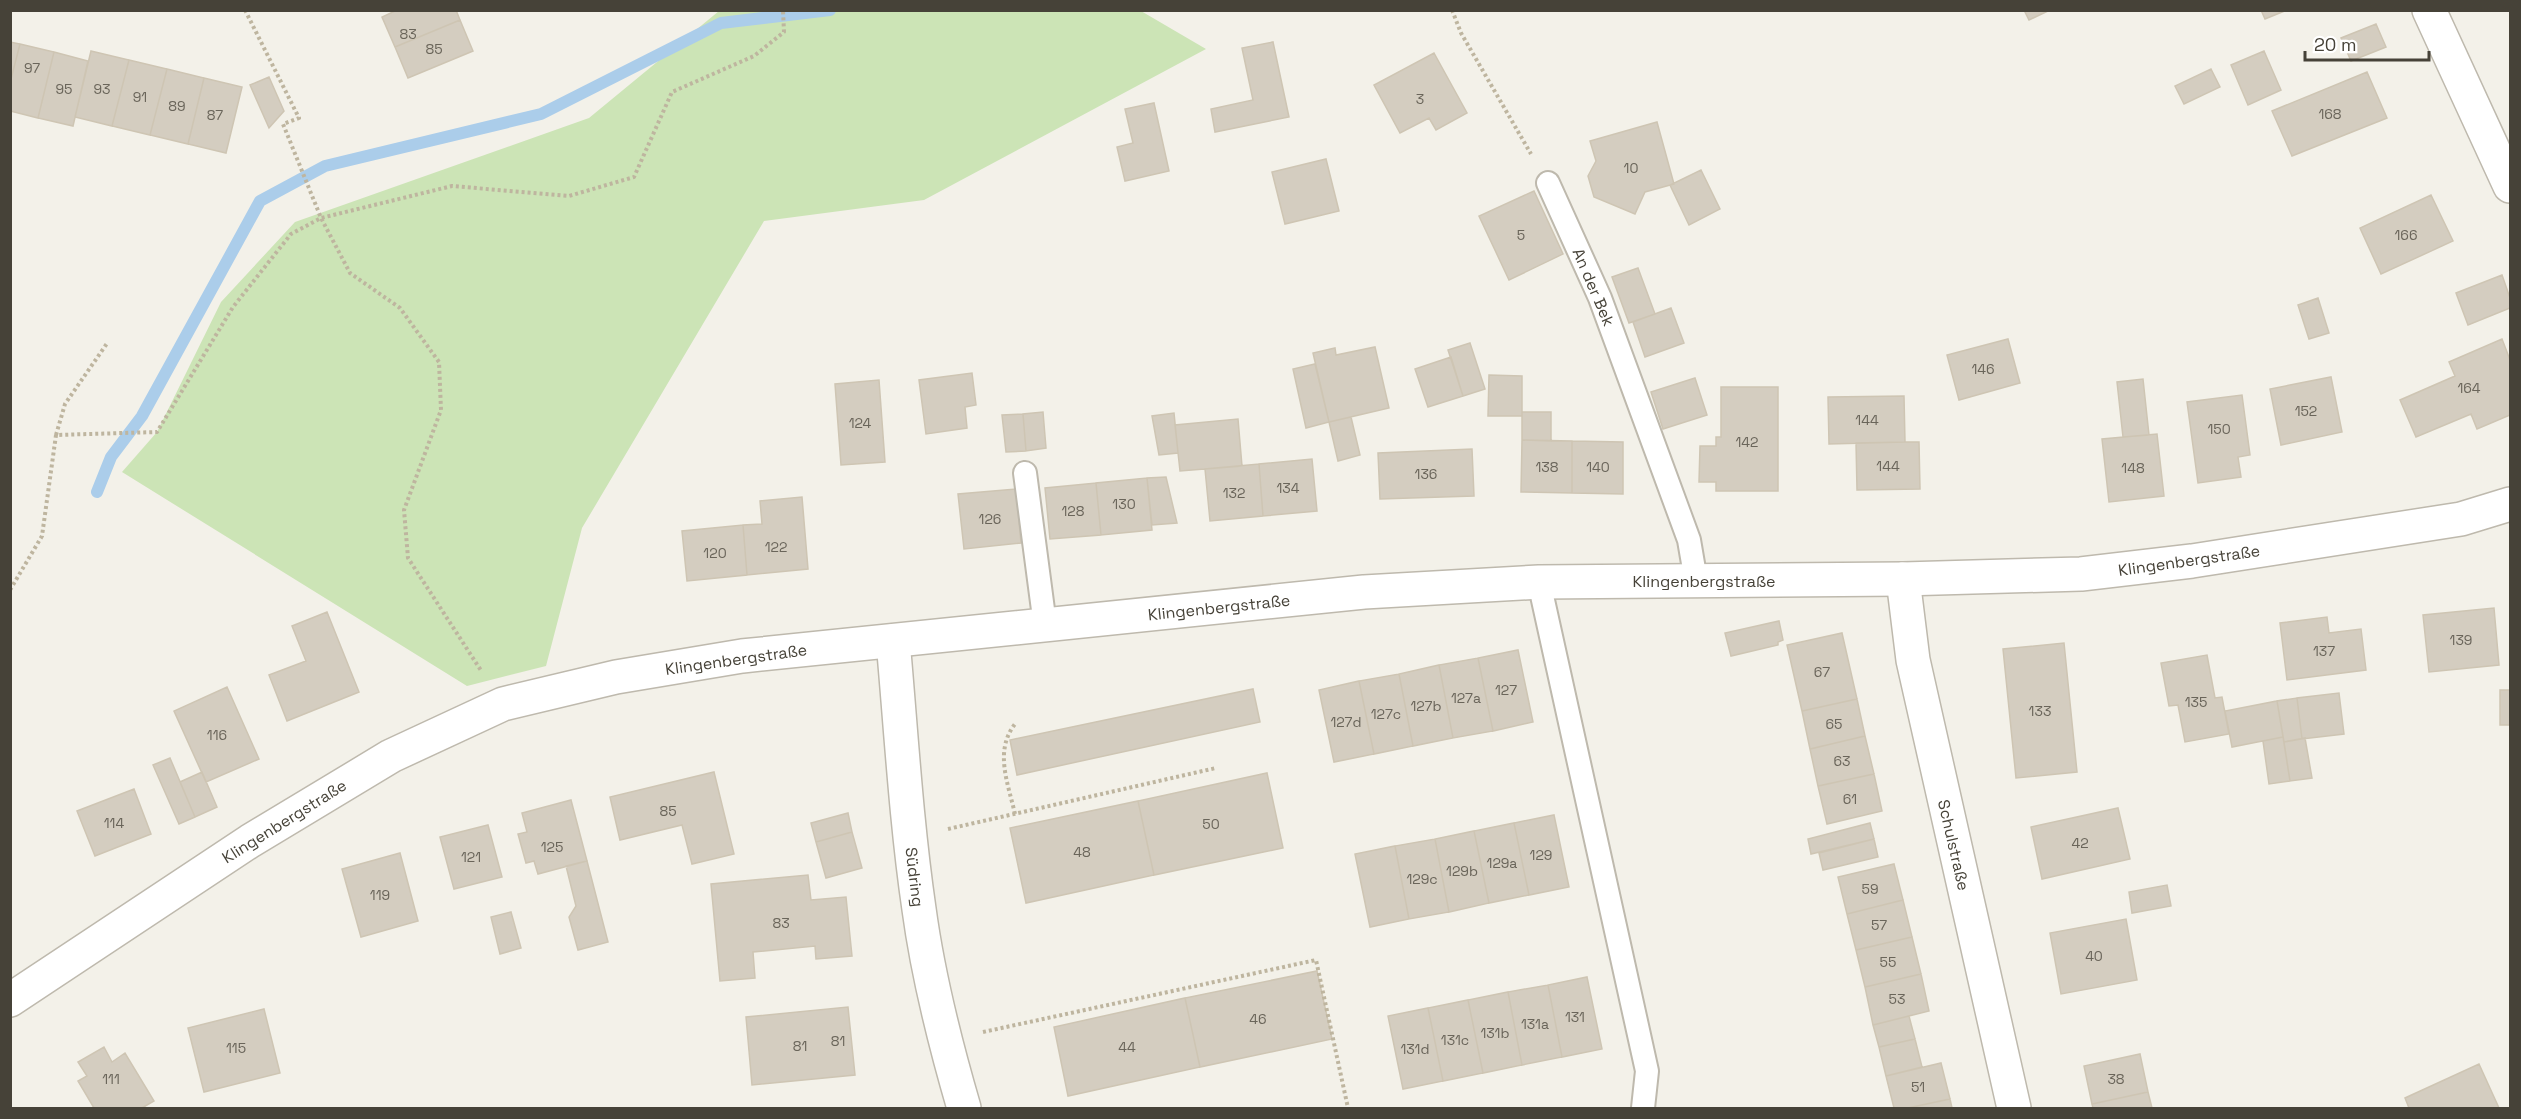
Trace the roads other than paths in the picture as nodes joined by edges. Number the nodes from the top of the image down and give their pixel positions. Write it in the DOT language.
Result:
graph roads {
  1 [pos="2429,10"];
  2 [pos="1548,183"];
  3 [pos="2511,186"];
  4 [pos="1025,474"];
  5 [pos="2511,504"];
  6 [pos="1903,579"];
  7 [pos="1696,581"];
  8 [pos="1539,582"];
  9 [pos="1045,625"];
  10 [pos="893,641"];
  11 [pos="10,1000"];
  12 [pos="964,1108"];
  13 [pos="1643,1108"];
  14 [pos="2014,1108"];
  1 -- 3 [label="street"];
  2 -- 7 [label="lane, An der Bek"];
  4 -- 9 [label="lane"];
  5 -- 6 [label="street, Klingenbergstraße"];
  6 -- 7 [label="street, Klingenbergstraße"];
  6 -- 14 [label="street, Schulstraße"];
  7 -- 8 [label="street, Klingenbergstraße"];
  8 -- 9 [label="street, Klingenbergstraße"];
  8 -- 13 [label="lane"];
  9 -- 10 [label="street, Klingenbergstraße"];
  10 -- 11 [label="street, Klingenbergstraße"];
  10 -- 12 [label="street, Südring"];
}
